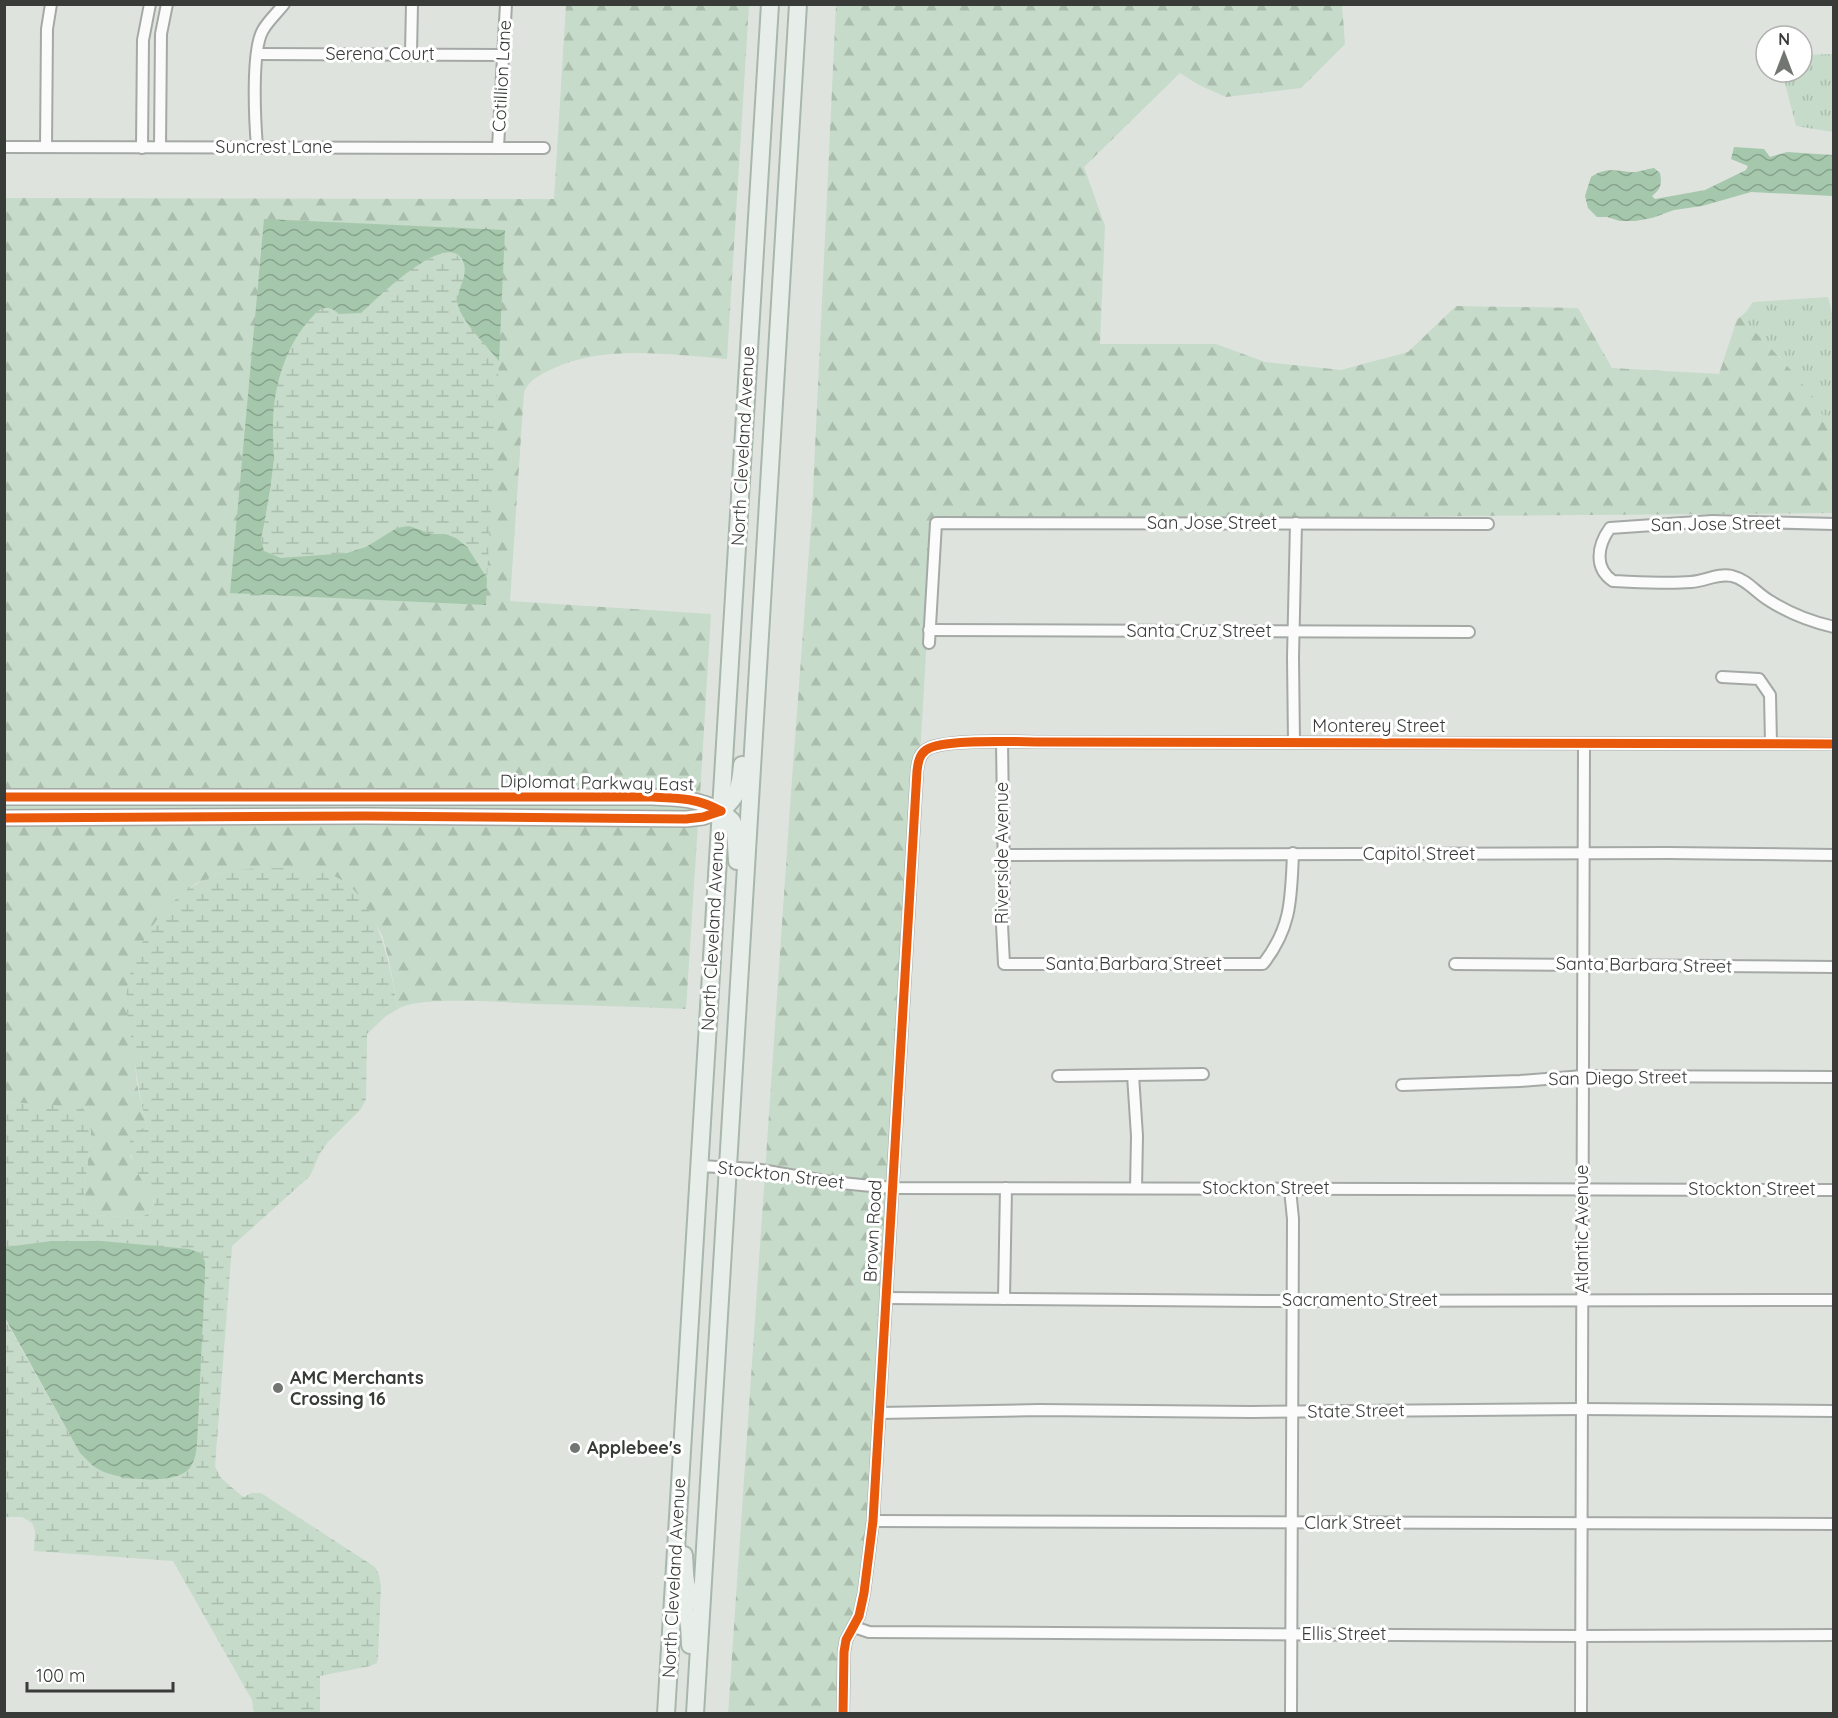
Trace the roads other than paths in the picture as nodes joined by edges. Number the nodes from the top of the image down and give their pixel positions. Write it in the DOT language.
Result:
graph roads {
  1 [pos="51,4"];
  2 [pos="150,4"];
  3 [pos="168,4"];
  4 [pos="284,4"];
  5 [pos="412,4"];
  6 [pos="506,4"];
  7 [pos="770,4"];
  8 [pos="798,4"];
  9 [pos="411,53"];
  10 [pos="257,54"];
  11 [pos="502,55"];
  12 [pos="4,147"];
  13 [pos="46,147"];
  14 [pos="160,147"];
  15 [pos="256,147"];
  16 [pos="498,147"];
  17 [pos="142,148"];
  18 [pos="544,148"];
  19 [pos="1296,523"];
  20 [pos="1488,524"];
  21 [pos="1833,524"];
  22 [pos="765,552"];
  23 [pos="1833,627"];
  24 [pos="929,630"];
  25 [pos="1294,631"];
  26 [pos="1469,632"];
  27 [pos="928,643"];
  28 [pos="1722,677"];
  29 [pos="1002,742"];
  30 [pos="1294,742"];
  31 [pos="1771,743"];
  32 [pos="1584,744"];
  33 [pos="1833,744"];
  34 [pos="926,749"];
  35 [pos="4,797"];
  36 [pos="721,811"];
  37 [pos="4,818"];
  38 [pos="1293,853"];
  39 [pos="1583,854"];
  40 [pos="1004,855"];
  41 [pos="1833,855"];
  42 [pos="742,934"];
  43 [pos="1004,964"];
  44 [pos="1455,964"];
  45 [pos="1584,964"];
  46 [pos="1833,966"];
  47 [pos="1203,1074"];
  48 [pos="1133,1075"];
  49 [pos="1058,1076"];
  50 [pos="1583,1076"];
  51 [pos="1833,1077"];
  52 [pos="1402,1085"];
  53 [pos="700,1166"];
  54 [pos="727,1168"];
  55 [pos="892,1188"];
  56 [pos="1006,1188"];
  57 [pos="1136,1188"];
  58 [pos="1290,1189"];
  59 [pos="1582,1189"];
  60 [pos="1833,1190"];
  61 [pos="886,1298"];
  62 [pos="1004,1299"];
  63 [pos="1293,1299"];
  64 [pos="1581,1300"];
  65 [pos="1833,1300"];
  66 [pos="1582,1408"];
  67 [pos="1833,1411"];
  68 [pos="1293,1412"];
  69 [pos="879,1413"];
  70 [pos="679,1494"];
  71 [pos="873,1521"];
  72 [pos="1292,1523"];
  73 [pos="1581,1523"];
  74 [pos="1833,1524"];
  75 [pos="673,1599"];
  76 [pos="701,1605"];
  77 [pos="854,1627"];
  78 [pos="1292,1634"];
  79 [pos="1833,1635"];
  80 [pos="1581,1636"];
  81 [pos="666,1713"];
  82 [pos="694,1713"];
  83 [pos="843,1713"];
  84 [pos="1291,1713"];
  85 [pos="1581,1713"];
  1 -- 13 [label="street"];
  2 -- 17 [label="street"];
  3 -- 14 [label="street"];
  4 -- 10 [label="street"];
  5 -- 9 [label="street"];
  6 -- 11 [label="street, Cotillion Lane"];
  7 -- 36 [label="main road, North Cleveland Avenue"];
  8 -- 22 [label="main road, North Cleveland Avenue"];
  9 -- 10 [label="street, Serena Court"];
  9 -- 11 [label="street, Serena Court"];
  10 -- 15 [label="street"];
  11 -- 16 [label="street, Cotillion Lane"];
  12 -- 13 [label="street, Suncrest Lane"];
  13 -- 17 [label="street, Suncrest Lane"];
  14 -- 15 [label="street, Suncrest Lane"];
  14 -- 17 [label="street, Suncrest Lane"];
  15 -- 16 [label="street, Suncrest Lane"];
  16 -- 18 [label="street, Suncrest Lane"];
  19 -- 20 [label="street, San Jose Street"];
  19 -- 24 [label="street, San Jose Street"];
  19 -- 25 [label="street"];
  21 -- 23 [label="street, San Jose Street"];
  22 -- 36 [label="main road"];
  22 -- 42 [label="main road, North Cleveland Avenue"];
  24 -- 25 [label="street, Santa Cruz Street"];
  24 -- 27 [label="street"];
  25 -- 26 [label="street, Santa Cruz Street"];
  25 -- 30 [label="street"];
  28 -- 31 [label="street"];
  29 -- 30 [label="street, Monterey Street"];
  29 -- 34 [label="street, Monterey Street"];
  29 -- 40 [label="street, Riverside Avenue"];
  30 -- 32 [label="street, Monterey Street"];
  31 -- 32 [label="street, Monterey Street"];
  31 -- 33 [label="street, Monterey Street"];
  32 -- 39 [label="street, Atlantic Avenue"];
  34 -- 55 [label="street, Brown Road"];
  35 -- 36 [label="main road, Diplomat Parkway East"];
  36 -- 37 [label="main road, Diplomat Parkway East"];
  36 -- 42 [label="main road"];
  36 -- 53 [label="main road, North Cleveland Avenue"];
  38 -- 39 [label="street, Capitol Street"];
  38 -- 40 [label="street, Capitol Street"];
  38 -- 43 [label="street, Santa Barbara Street"];
  39 -- 41 [label="street, Capitol Street"];
  39 -- 45 [label="street, Atlantic Avenue"];
  40 -- 43 [label="street, Riverside Avenue"];
  42 -- 54 [label="main road, North Cleveland Avenue"];
  44 -- 45 [label="street, Santa Barbara Street"];
  45 -- 46 [label="street, Santa Barbara Street"];
  45 -- 50 [label="street, Atlantic Avenue"];
  47 -- 48 [label="street"];
  48 -- 49 [label="street"];
  48 -- 57 [label="street"];
  50 -- 51 [label="street, San Diego Street"];
  50 -- 52 [label="street, San Diego Street"];
  50 -- 59 [label="street, Atlantic Avenue"];
  53 -- 54 [label="street, Stockton Street"];
  53 -- 70 [label="main road, North Cleveland Avenue"];
  54 -- 55 [label="street, Stockton Street"];
  54 -- 76 [label="main road, North Cleveland Avenue"];
  55 -- 56 [label="street, Stockton Street"];
  55 -- 61 [label="street, Brown Road"];
  56 -- 57 [label="street, Stockton Street"];
  56 -- 62 [label="street"];
  57 -- 58 [label="street, Stockton Street"];
  58 -- 59 [label="street, Stockton Street"];
  58 -- 63 [label="street"];
  59 -- 60 [label="street, Stockton Street"];
  59 -- 64 [label="street, Atlantic Avenue"];
  61 -- 62 [label="street, Sacramento Street"];
  61 -- 69 [label="street, Brown Road"];
  62 -- 63 [label="street, Sacramento Street"];
  63 -- 64 [label="street, Sacramento Street"];
  63 -- 68 [label="street"];
  64 -- 65 [label="street, Sacramento Street"];
  64 -- 66 [label="street, Atlantic Avenue"];
  66 -- 67 [label="street, State Street"];
  66 -- 68 [label="street, State Street"];
  66 -- 73 [label="street, Atlantic Avenue"];
  68 -- 69 [label="street, State Street"];
  68 -- 72 [label="street"];
  69 -- 71 [label="street, Brown Road"];
  70 -- 75 [label="main road, North Cleveland Avenue"];
  70 -- 76 [label="main road"];
  71 -- 72 [label="street, Clark Street"];
  71 -- 77 [label="street, Brown Road"];
  72 -- 73 [label="street, Clark Street"];
  72 -- 78 [label="street"];
  73 -- 74 [label="street, Clark Street"];
  73 -- 80 [label="street, Atlantic Avenue"];
  75 -- 81 [label="main road, North Cleveland Avenue"];
  75 -- 82 [label="main road"];
  76 -- 82 [label="main road, North Cleveland Avenue"];
  77 -- 78 [label="street, Ellis Street"];
  77 -- 83 [label="street, Brown Road"];
  78 -- 80 [label="street, Ellis Street"];
  78 -- 84 [label="street"];
  79 -- 80 [label="street, Ellis Street"];
  80 -- 85 [label="street, Atlantic Avenue"];
}
